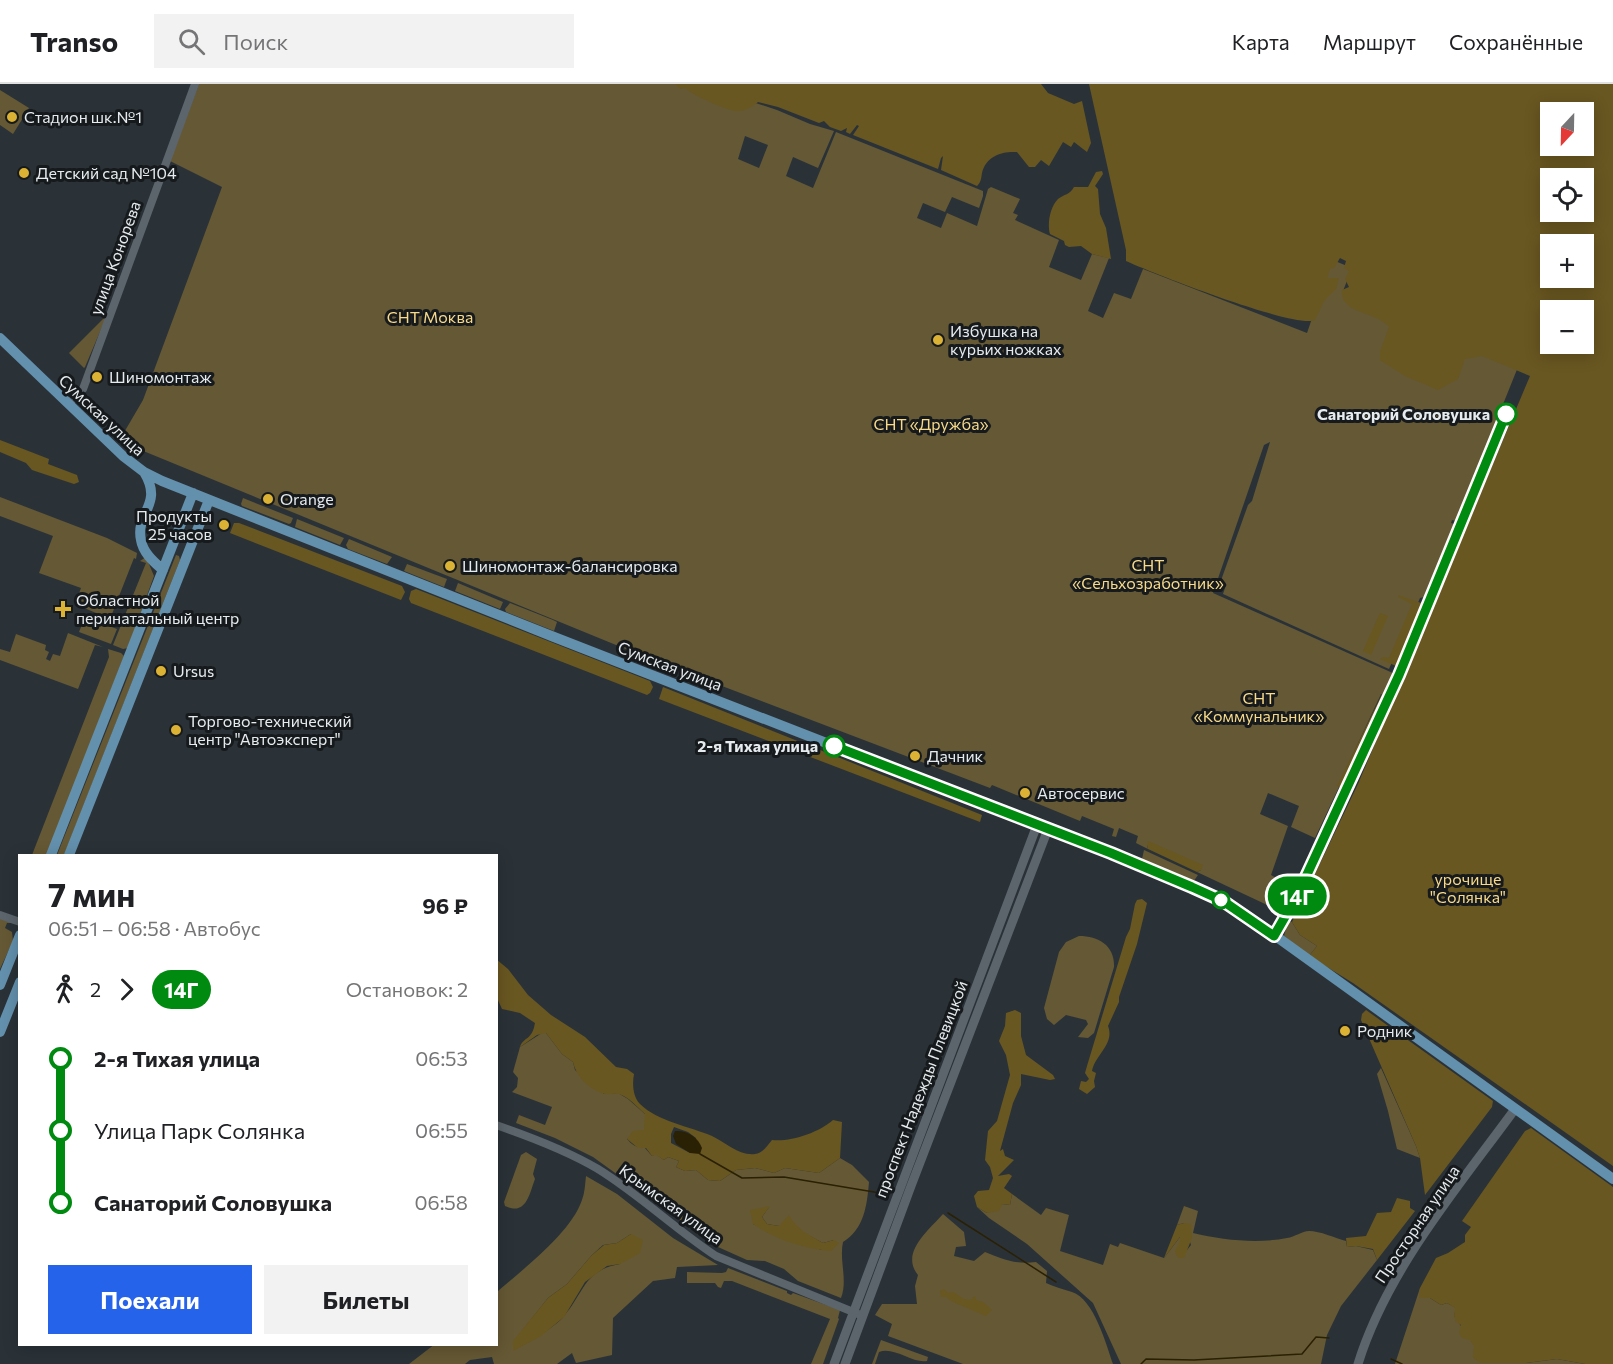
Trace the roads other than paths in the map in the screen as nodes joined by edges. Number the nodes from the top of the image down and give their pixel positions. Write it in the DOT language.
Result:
graph roads {
  1 [pos="195,84"];
  2 [pos="0,338"];
  3 [pos="68,404"];
  4 [pos="144,472"];
  5 [pos="193,493"];
  6 [pos="209,500"];
  7 [pos="168,557"];
  8 [pos="184,562"];
  9 [pos="163,570"];
  10 [pos="1037,825"];
  11 [pos="1048,829"];
  12 [pos="51,854"];
  13 [pos="69,854"];
  14 [pos="0,915"];
  15 [pos="18,921"];
  16 [pos="18,940"];
  17 [pos="0,985"];
  18 [pos="18,987"];
  19 [pos="0,1032"];
  20 [pos="1515,1109"];
  21 [pos="498,1126"];
  22 [pos="1613,1179"];
  23 [pos="854,1312"];
  24 [pos="863,1316"];
  25 [pos="834,1364"];
  26 [pos="845,1364"];
  27 [pos="1358,1364"];
  1 -- 3 [label="street, улица Конорева"];
  2 -- 3 [label="main road, Сумская улица"];
  3 -- 4 [label="main road, Сумская улица"];
  4 -- 5 [label="main road, Сумская улица"];
  4 -- 9 [label="main road"];
  5 -- 6 [label="main road, Сумская улица"];
  5 -- 7 [label="main road"];
  6 -- 8 [label="main road"];
  6 -- 10 [label="main road, Сумская улица"];
  7 -- 8 [label="main road"];
  7 -- 9 [label="main road"];
  8 -- 13 [label="main road"];
  9 -- 12 [label="main road"];
  10 -- 11 [label="main road, Сумская улица"];
  10 -- 23 [label="main road, проспект Надежды Плевицкой"];
  11 -- 20 [label="main road, Сумская улица"];
  11 -- 24 [label="main road, проспект Надежды Плевицкой"];
  14 -- 15 [label="street"];
  16 -- 17 [label="main road"];
  18 -- 19 [label="main road"];
  20 -- 22 [label="main road, Сумская улица"];
  20 -- 27 [label="main road, Просторная улица"];
  21 -- 23 [label="street, Крымская улица"];
  23 -- 24 [label="street, Крымская улица"];
  23 -- 25 [label="main road, проспект Надежды Плевицкой"];
  24 -- 26 [label="main road, проспект Надежды Плевицкой"];
}
